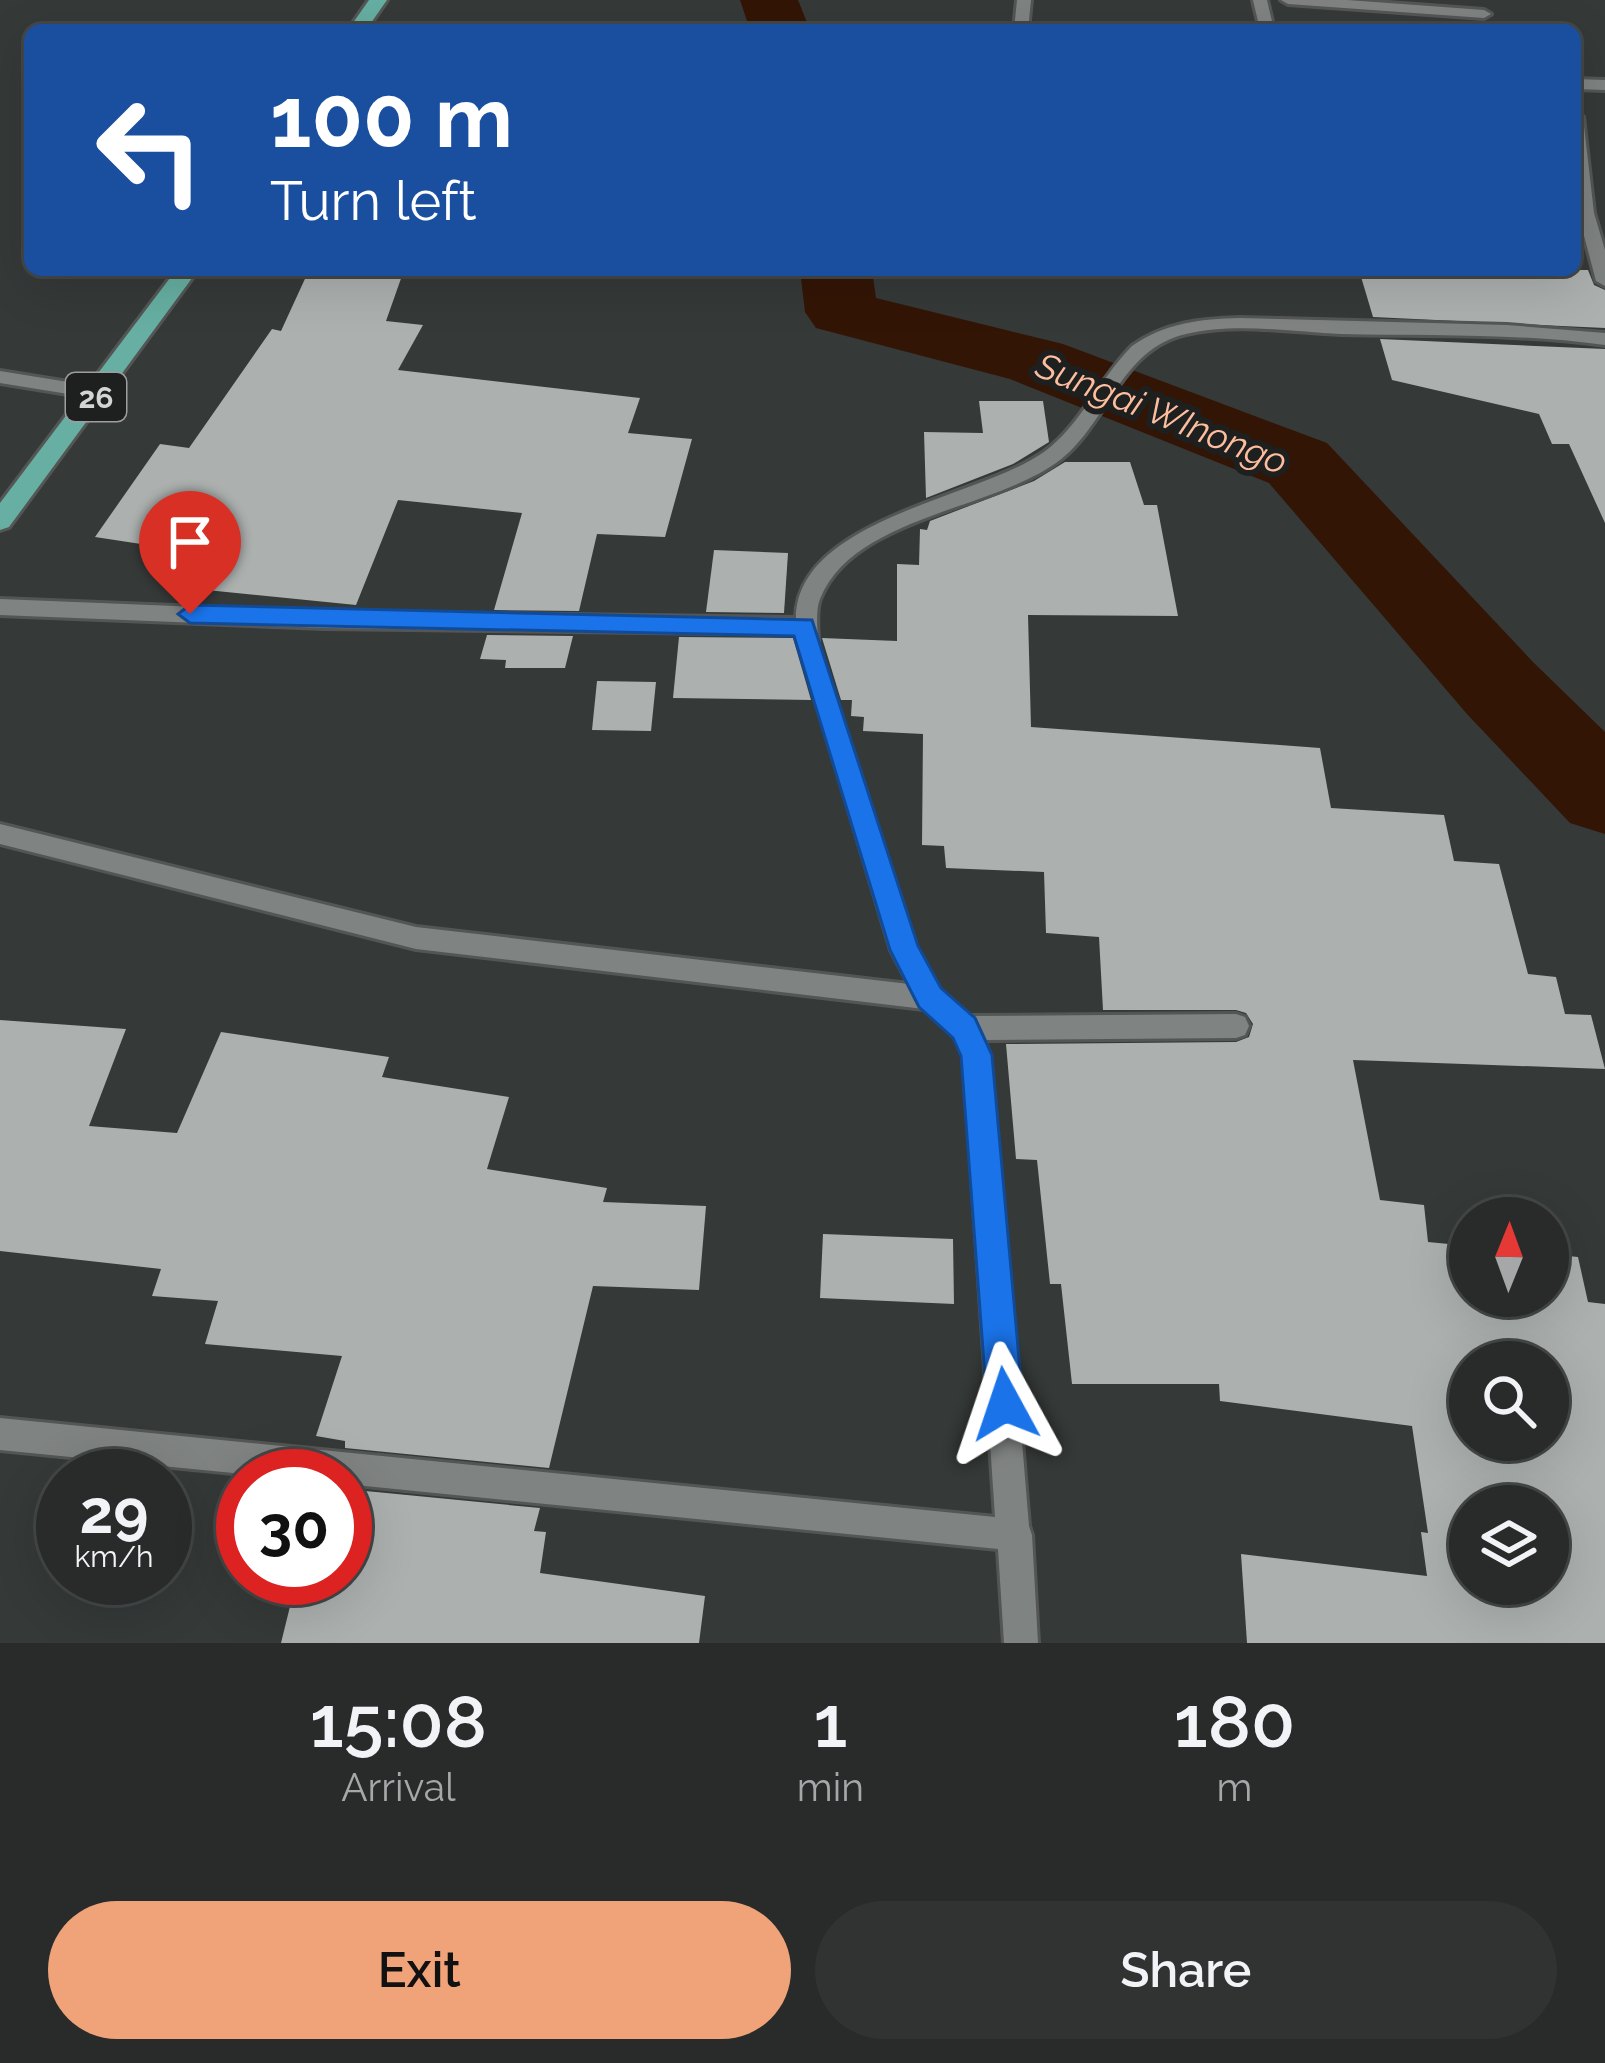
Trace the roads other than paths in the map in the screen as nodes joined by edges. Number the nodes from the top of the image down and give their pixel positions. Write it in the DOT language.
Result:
graph roads {
  1 [pos="1288,0"];
  2 [pos="1479,7"];
  3 [pos="1581,186"];
  4 [pos="183,276"];
  5 [pos="1605,281"];
  6 [pos="1605,339"];
  7 [pos="0,377"];
  8 [pos="99,393"];
  9 [pos="0,521"];
  10 [pos="0,607"];
  11 [pos="803,626"];
  12 [pos="0,834"];
  13 [pos="930,998"];
  14 [pos="1236,1026"];
  15 [pos="964,1028"];
  16 [pos="0,1434"];
  17 [pos="1016,1535"];
  18 [pos="1021,1643"];
  1 -- 2 [label="street"];
  3 -- 5 [label="street"];
  4 -- 8 [label="main road, 26"];
  6 -- 11 [label="street"];
  7 -- 8 [label="street"];
  8 -- 9 [label="main road, 26"];
  10 -- 11 [label="street"];
  11 -- 13 [label="street"];
  12 -- 13 [label="street"];
  13 -- 15 [label="street"];
  14 -- 15 [label="street"];
  15 -- 17 [label="street"];
  16 -- 17 [label="street"];
  17 -- 18 [label="street"];
}
